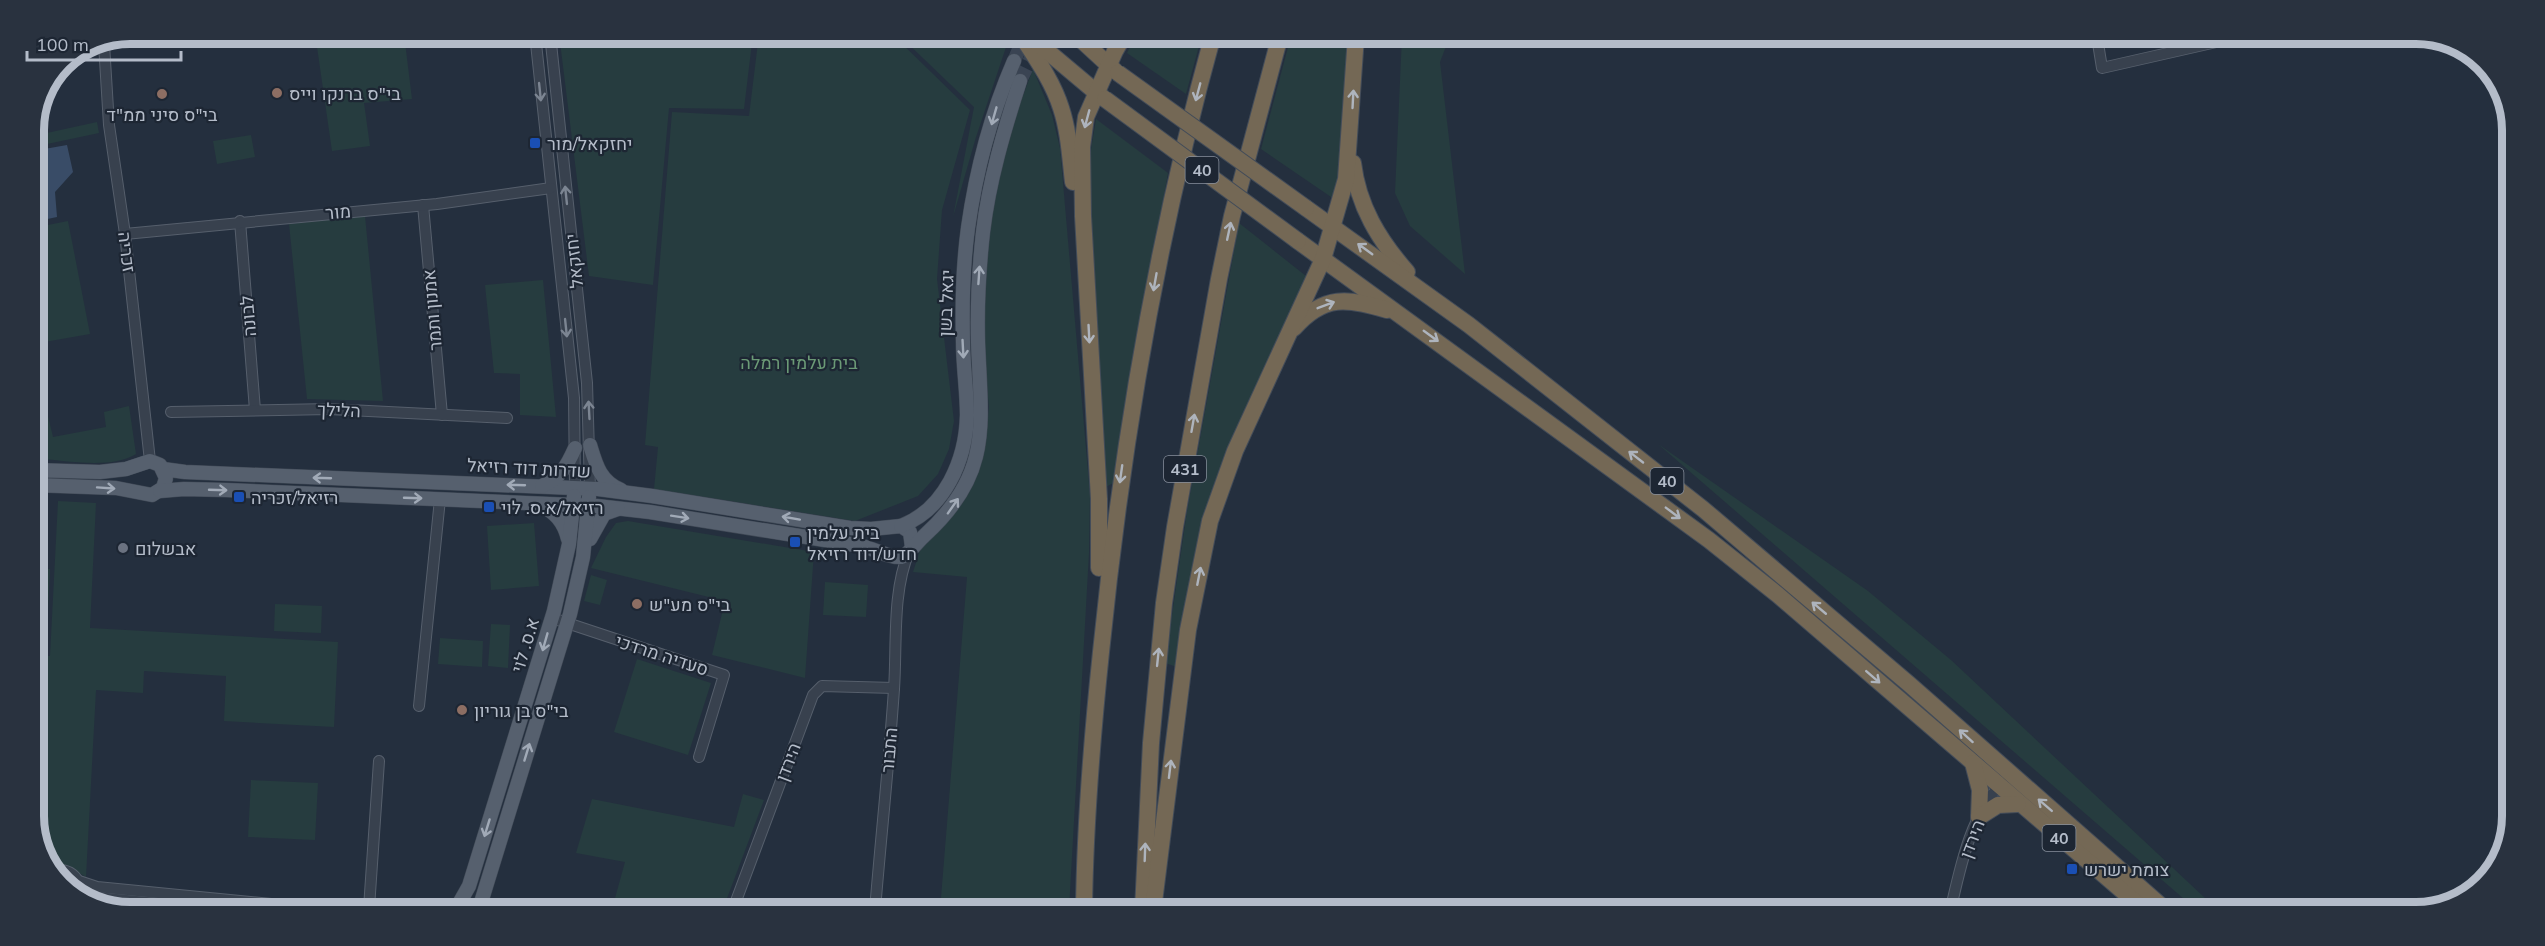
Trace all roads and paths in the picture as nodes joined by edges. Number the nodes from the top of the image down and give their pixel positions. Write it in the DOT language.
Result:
graph roads {
  1 [pos="536,44"];
  2 [pos="551,44"];
  3 [pos="1027,44"];
  4 [pos="1039,44"];
  5 [pos="1086,44"];
  6 [pos="1121,44"];
  7 [pos="1211,44"];
  8 [pos="1278,44"];
  9 [pos="1356,44"];
  10 [pos="2098,44"];
  11 [pos="2208,44"];
  12 [pos="104,48"];
  13 [pos="1014,61"];
  14 [pos="1114,69"];
  15 [pos="1020,81"];
  16 [pos="1100,96"];
  17 [pos="1352,122"];
  18 [pos="551,188"];
  19 [pos="423,205"];
  20 [pos="240,221"];
  21 [pos="1334,227"];
  22 [pos="125,234"];
  23 [pos="1323,259"];
  24 [pos="1087,304"];
  25 [pos="1403,315"];
  26 [pos="1469,325"];
  27 [pos="1267,382"];
  28 [pos="255,410"];
  29 [pos="171,412"];
  30 [pos="442,415"];
  31 [pos="507,418"];
  32 [pos="590,445"];
  33 [pos="575,448"];
  34 [pos="145,463"];
  35 [pos="164,469"];
  36 [pos="44,470"];
  37 [pos="44,485"];
  38 [pos="540,486"];
  39 [pos="575,488"];
  40 [pos="590,489"];
  41 [pos="160,491"];
  42 [pos="629,493"];
  43 [pos="143,494"];
  44 [pos="440,499"];
  45 [pos="534,502"];
  46 [pos="574,504"];
  47 [pos="589,505"];
  48 [pos="622,508"];
  49 [pos="896,527"];
  50 [pos="569,544"];
  51 [pos="911,550"];
  52 [pos="888,554"];
  53 [pos="583,557"];
  54 [pos="899,591"];
  55 [pos="552,618"];
  56 [pos="567,624"];
  57 [pos="894,688"];
  58 [pos="419,706"];
  59 [pos="699,757"];
  60 [pos="380,760"];
  61 [pos="1972,762"];
  62 [pos="2004,781"];
  63 [pos="1088,795"];
  64 [pos="2018,804"];
  65 [pos="1979,817"];
  66 [pos="62,870"];
  67 [pos="79,881"];
  68 [pos="79,886"];
  69 [pos="109,900"];
  70 [pos="133,902"];
  71 [pos="251,902"];
  72 [pos="369,902"];
  73 [pos="460,902"];
  74 [pos="481,902"];
  75 [pos="735,902"];
  76 [pos="876,902"];
  77 [pos="1084,902"];
  78 [pos="1143,902"];
  79 [pos="1154,902"];
  80 [pos="1952,902"];
  81 [pos="2135,902"];
  82 [pos="2155,902"];
  1 -- 18 [label="street, יחזקאל, one-way"];
  32 -- 2 [label="street, יחזקאל, one-way"];
  3 -- 24 [label="highway"];
  4 -- 16 [label="highway, 40"];
  5 -- 14 [label="highway, 40"];
  6 -- 14 [label="highway"];
  7 -- 63 [label="highway, one-way"];
  78 -- 8 [label="highway, 431, one-way"];
  17 -- 9 [label="highway, one-way"];
  10 -- 11 [label="street"];
  12 -- 22 [label="street, זכריה"];
  13 -- 49 [label="main road, יגאל בשן, one-way"];
  14 -- 16 [label="highway"];
  14 -- 21 [label="highway, 40, bridge"];
  51 -- 15 [label="main road, יגאל בשן, one-way"];
  16 -- 23 [label="highway, 40, bridge"];
  16 -- 24 [label="highway, one-way"];
  17 -- 21 [label="highway"];
  17 -- 26 [label="highway"];
  18 -- 19 [label="street, מור"];
  18 -- 33 [label="street, יחזקאל, one-way"];
  19 -- 20 [label="street, מור"];
  19 -- 30 [label="street, אמנון ותמר"];
  20 -- 22 [label="street, מור"];
  20 -- 28 [label="street, לבונה"];
  21 -- 23 [label="highway"];
  26 -- 21 [label="highway, 40, one-way"];
  22 -- 34 [label="street, זכריה"];
  23 -- 25 [label="highway, 40"];
  23 -- 27 [label="highway"];
  24 -- 63 [label="highway, one-way"];
  27 -- 25 [label="highway, one-way"];
  25 -- 61 [label="highway, 40, one-way"];
  62 -- 26 [label="highway, 40, one-way"];
  79 -- 27 [label="highway, one-way"];
  28 -- 29 [label="street, הלילך"];
  28 -- 30 [label="street, הלילך"];
  30 -- 31 [label="street, הלילך"];
  32 -- 40 [label="street, יחזקאל"];
  32 -- 42 [label="main road"];
  33 -- 38 [label="main road"];
  33 -- 39 [label="street, יחזקאל"];
  34 -- 35 [label="main road"];
  34 -- 36 [label="main road"];
  34 -- 43 [label="main road"];
  38 -- 35 [label="main road, שדרות דוד רזיאל, one-way"];
  35 -- 41 [label="main road"];
  37 -- 43 [label="main road, one-way"];
  38 -- 39 [label="main road, שדרות דוד רזיאל"];
  39 -- 40 [label="main road, שדרות דוד רזיאל"];
  39 -- 46 [label="main road, א.ס. לוי"];
  40 -- 42 [label="main road, שדרות דוד רזיאל"];
  40 -- 47 [label="main road, א.ס. לוי"];
  41 -- 43 [label="main road"];
  41 -- 44 [label="main road, שדרות דוד רזיאל, one-way"];
  49 -- 42 [label="main road, שדרות דוד רזיאל, one-way"];
  44 -- 45 [label="main road, שדרות דוד רזיאל"];
  44 -- 58 [label="street"];
  45 -- 46 [label="main road, שדרות דוד רזיאל"];
  45 -- 50 [label="main road"];
  46 -- 47 [label="main road, שדרות דוד רזיאל"];
  46 -- 50 [label="main road, א.ס. לוי"];
  47 -- 48 [label="main road, שדרות דוד רזיאל"];
  47 -- 53 [label="main road, א.ס. לוי"];
  48 -- 52 [label="main road, שדרות דוד רזיאל, one-way"];
  48 -- 53 [label="main road"];
  49 -- 51 [label="main road"];
  49 -- 52 [label="main road"];
  50 -- 55 [label="main road, א.ס. לוי"];
  51 -- 52 [label="main road"];
  51 -- 54 [label="street, התבור"];
  52 -- 54 [label="street, התבור"];
  53 -- 56 [label="main road, א.ס. לוי"];
  54 -- 57 [label="street, התבור"];
  55 -- 56 [label="street, סעדיה מרדכי"];
  55 -- 73 [label="main road, א.ס. לוי, one-way"];
  56 -- 59 [label="street, סעדיה מרדכי"];
  74 -- 56 [label="main road, א.ס. לוי, one-way"];
  57 -- 75 [label="street, הירדן"];
  57 -- 76 [label="street, התבור"];
  60 -- 72 [label="street"];
  61 -- 62 [label="highway, 40"];
  61 -- 65 [label="highway"];
  62 -- 64 [label="highway, 40"];
  62 -- 65 [label="street, הירדן"];
  82 -- 62 [label="highway, 40, one-way"];
  63 -- 77 [label="highway"];
  64 -- 65 [label="highway"];
  64 -- 81 [label="highway, 40"];
  65 -- 80 [label="street, הירדן"];
  66 -- 67 [label="street"];
  67 -- 68 [label="street"];
  67 -- 71 [label="street"];
  69 -- 70 [label="street"];
}
